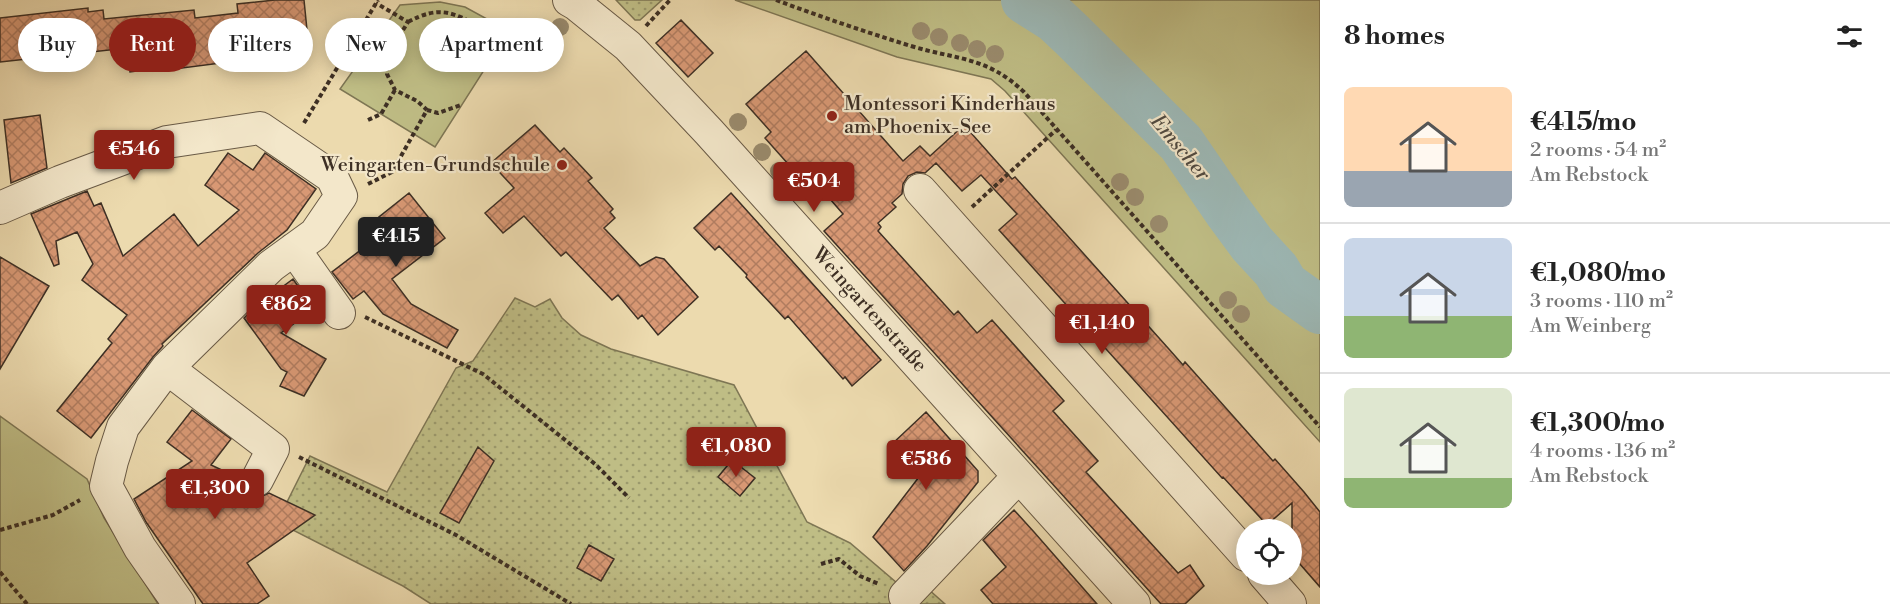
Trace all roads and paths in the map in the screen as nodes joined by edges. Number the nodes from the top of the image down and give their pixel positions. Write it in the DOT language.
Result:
graph roads {
  1 [pos="569,0"];
  2 [pos="670,0"];
  3 [pos="776,0"];
  4 [pos="377,2"];
  5 [pos="463,18"];
  6 [pos="408,22"];
  7 [pos="641,32"];
  8 [pos="395,90"];
  9 [pos="461,105"];
  10 [pos="427,110"];
  11 [pos="368,120"];
  12 [pos="1056,130"];
  13 [pos="289,146"];
  14 [pos="921,190"];
  15 [pos="341,196"];
  16 [pos="0,208"];
  17 [pos="953,224"];
  18 [pos="294,249"];
  19 [pos="335,308"];
  20 [pos="167,368"];
  21 [pos="1320,427"];
  22 [pos="273,449"];
  23 [pos="1019,476"];
  24 [pos="257,480"];
  25 [pos="630,498"];
  26 [pos="53,515"];
  27 [pos="0,530"];
  28 [pos="1236,544"];
  29 [pos="821,564"];
  30 [pos="0,572"];
  31 [pos="1274,585"];
  32 [pos="905,596"];
  33 [pos="27,604"];
  34 [pos="179,604"];
  35 [pos="571,604"];
  36 [pos="1134,604"];
  37 [pos="1290,604"];
  1 -- 23 [label="street, Weingartenstraße"];
  2 -- 7 [label="path"];
  3 -- 12 [label="path"];
  4 -- 6 [label="path"];
  4 -- 13 [label="path"];
  5 -- 6 [label="path"];
  6 -- 8 [label="path"];
  8 -- 10 [label="path"];
  8 -- 11 [label="path"];
  9 -- 10 [label="path"];
  10 -- 15 [label="path"];
  12 -- 17 [label="path"];
  12 -- 21 [label="path"];
  13 -- 15 [label="street"];
  13 -- 16 [label="street"];
  14 -- 17 [label="street"];
  15 -- 18 [label="street"];
  17 -- 28 [label="street"];
  18 -- 19 [label="street"];
  18 -- 20 [label="street"];
  19 -- 25 [label="path"];
  20 -- 22 [label="street"];
  20 -- 34 [label="street"];
  22 -- 24 [label="street"];
  22 -- 35 [label="path"];
  23 -- 32 [label="street"];
  23 -- 36 [label="street, Weingartenstraße"];
  26 -- 27 [label="path"];
  29 -- 32 [label="path"];
  30 -- 33 [label="path"];
  31 -- 37 [label="street"];
}
